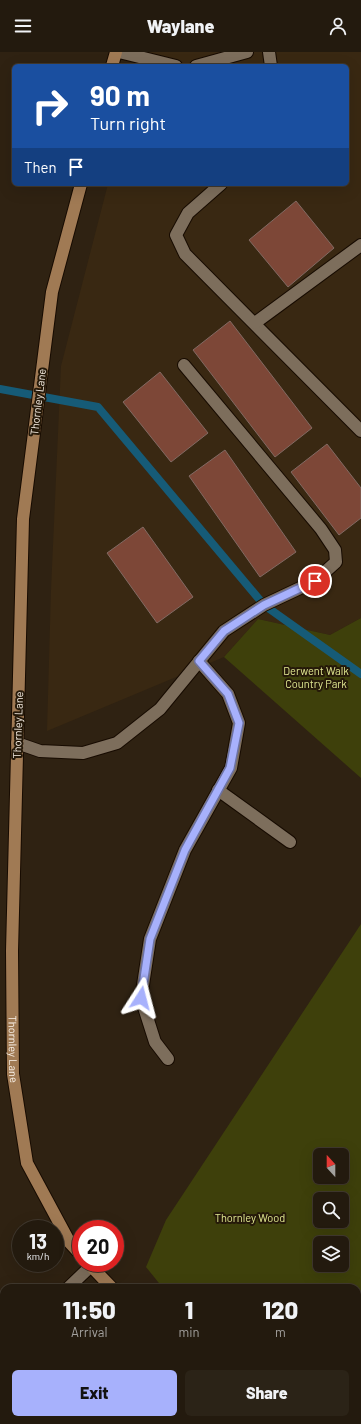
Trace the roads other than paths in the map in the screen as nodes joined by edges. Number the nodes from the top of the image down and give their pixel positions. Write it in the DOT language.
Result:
graph roads {
  1 [pos="116,52"];
  2 [pos="119,52"];
  3 [pos="247,52"];
  4 [pos="270,52"];
  5 [pos="113,64"];
  6 [pos="168,64"];
  7 [pos="203,64"];
  8 [pos="271,64"];
  9 [pos="80,186"];
  10 [pos="220,186"];
  11 [pos="361,246"];
  12 [pos="255,323"];
  13 [pos="184,365"];
  14 [pos="361,431"];
  15 [pos="199,661"];
  16 [pos="17,743"];
  17 [pos="218,790"];
  18 [pos="290,842"];
  19 [pos="168,1059"];
  20 [pos="72,1245"];
  21 [pos="83,1272"];
  22 [pos="97,1272"];
  23 [pos="72,1284"];
  24 [pos="108,1284"];
  1 -- 5 [label="street"];
  2 -- 6 [label="lane"];
  3 -- 7 [label="lane"];
  4 -- 8 [label="lane"];
  9 -- 16 [label="street, Thornley Lane"];
  10 -- 12 [label="lane"];
  11 -- 12 [label="lane"];
  12 -- 14 [label="lane"];
  13 -- 15 [label="lane"];
  15 -- 16 [label="lane"];
  15 -- 17 [label="lane"];
  16 -- 20 [label="street, Thornley Lane"];
  17 -- 18 [label="lane"];
  17 -- 19 [label="lane"];
  21 -- 23 [label="lane"];
  22 -- 24 [label="street"];
}
